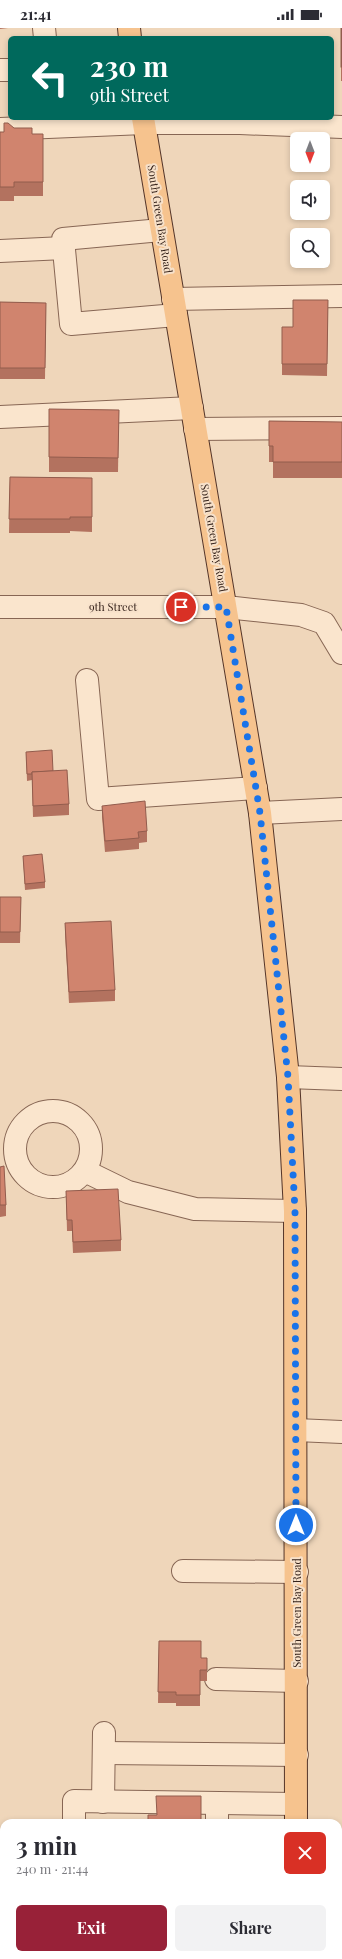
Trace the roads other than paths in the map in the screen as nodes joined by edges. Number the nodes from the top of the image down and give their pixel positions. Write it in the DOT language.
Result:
graph roads {
  1 [pos="144,121"];
  2 [pos="318,123"];
  3 [pos="342,127"];
  4 [pos="0,129"];
  5 [pos="161,230"];
  6 [pos="64,248"];
  7 [pos="0,251"];
  8 [pos="342,296"];
  9 [pos="174,307"];
  10 [pos="0,417"];
  11 [pos="193,419"];
  12 [pos="342,428"];
  13 [pos="0,607"];
  14 [pos="226,607"];
  15 [pos="342,653"];
  16 [pos="87,680"];
  17 [pos="256,788"];
  18 [pos="342,809"];
  19 [pos="260,813"];
  20 [pos="288,1077"];
  21 [pos="342,1079"];
  22 [pos="85,1171"];
  23 [pos="295,1211"];
  24 [pos="296,1430"];
  25 [pos="342,1432"];
  26 [pos="183,1571"];
  27 [pos="297,1572"];
  28 [pos="216,1679"];
  29 [pos="297,1681"];
  30 [pos="297,1755"];
  31 [pos="103,1802"];
  32 [pos="217,1813"];
  33 [pos="296,1813"];
  34 [pos="74,1819"];
  1 -- 2 [label="street"];
  1 -- 4 [label="street"];
  1 -- 5 [label="main road, South Green Bay Road"];
  2 -- 3 [label="street"];
  5 -- 6 [label="street"];
  5 -- 9 [label="main road, South Green Bay Road"];
  6 -- 7 [label="street"];
  6 -- 9 [label="street"];
  8 -- 9 [label="street"];
  9 -- 11 [label="main road, South Green Bay Road"];
  10 -- 11 [label="street"];
  11 -- 12 [label="street"];
  11 -- 14 [label="main road, South Green Bay Road"];
  13 -- 14 [label="street, 9th Street"];
  14 -- 15 [label="street, 9th Street"];
  14 -- 17 [label="main road, South Green Bay Road"];
  16 -- 17 [label="street"];
  17 -- 19 [label="main road, South Green Bay Road"];
  18 -- 19 [label="street"];
  19 -- 20 [label="main road, South Green Bay Road"];
  20 -- 21 [label="street"];
  20 -- 23 [label="main road, South Green Bay Road"];
  22 -- 23 [label="street"];
  23 -- 24 [label="main road, South Green Bay Road"];
  24 -- 25 [label="street"];
  24 -- 27 [label="main road, South Green Bay Road"];
  26 -- 27 [label="street"];
  27 -- 29 [label="main road, South Green Bay Road"];
  28 -- 29 [label="street"];
  29 -- 30 [label="main road, South Green Bay Road"];
  30 -- 31 [label="street"];
  30 -- 33 [label="main road, South Green Bay Road"];
  31 -- 32 [label="street"];
  31 -- 34 [label="street"];
  32 -- 33 [label="street"];
}
